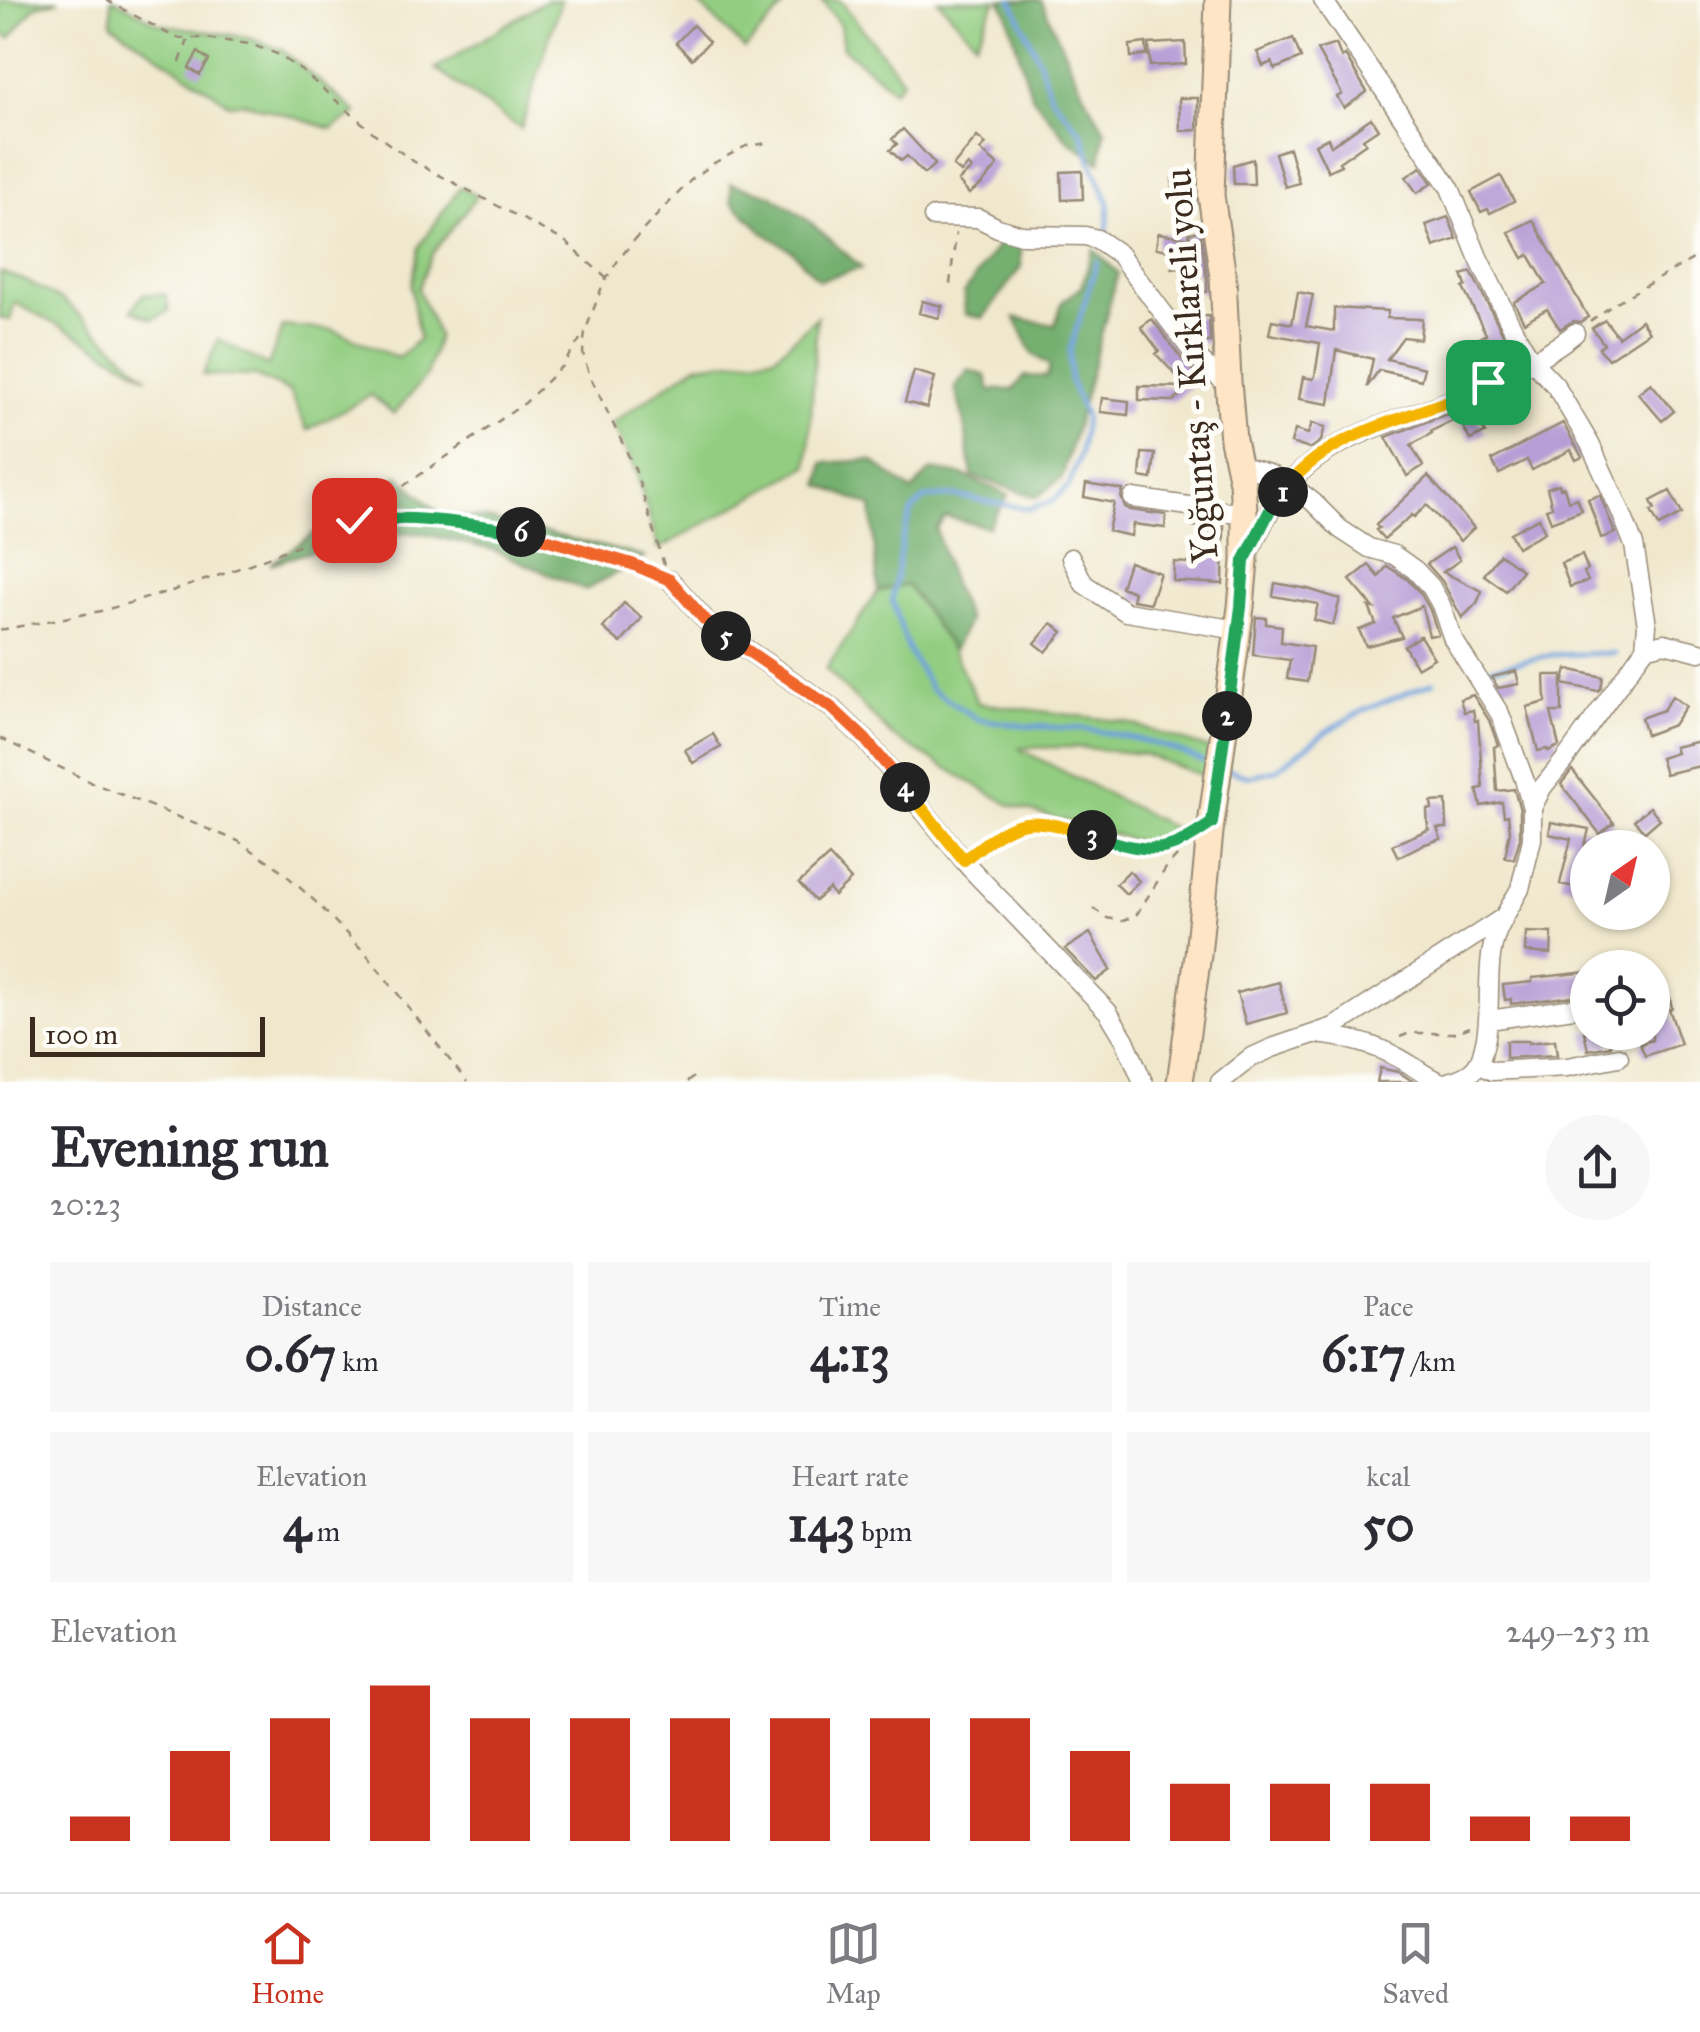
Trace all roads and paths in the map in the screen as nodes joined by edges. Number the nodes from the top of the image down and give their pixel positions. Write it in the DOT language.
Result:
graph roads {
  1 [pos="106,0"];
  2 [pos="1218,0"];
  3 [pos="1323,0"];
  4 [pos="188,38"];
  5 [pos="180,62"];
  6 [pos="769,143"];
  7 [pos="933,217"];
  8 [pos="958,217"];
  9 [pos="1700,255"];
  10 [pos="606,278"];
  11 [pos="950,284"];
  12 [pos="586,332"];
  13 [pos="1574,332"];
  14 [pos="1532,360"];
  15 [pos="1228,385"];
  16 [pos="1239,465"];
  17 [pos="1288,484"];
  18 [pos="1133,498"];
  19 [pos="1244,514"];
  20 [pos="354,520"];
  21 [pos="1070,558"];
  22 [pos="1244,561"];
  23 [pos="670,580"];
  24 [pos="0,630"];
  25 [pos="1238,630"];
  26 [pos="1645,648"];
  27 [pos="1700,652"];
  28 [pos="0,738"];
  29 [pos="1532,808"];
  30 [pos="964,860"];
  31 [pos="1093,908"];
  32 [pos="1504,917"];
  33 [pos="1570,1009"];
  34 [pos="1489,1020"];
  35 [pos="1316,1034"];
  36 [pos="1375,1047"];
  37 [pos="1619,1057"];
  38 [pos="1478,1064"];
  39 [pos="698,1074"];
  40 [pos="467,1082"];
  41 [pos="687,1082"];
  42 [pos="1143,1082"];
  43 [pos="1180,1082"];
  44 [pos="1220,1082"];
  45 [pos="1444,1082"];
  1 -- 4 [label="path"];
  2 -- 15 [label="street, Yoğuntaş - Kırklareli yolu"];
  3 -- 14 [label="street"];
  4 -- 5 [label="path"];
  4 -- 10 [label="path"];
  6 -- 10 [label="path"];
  7 -- 8 [label="street"];
  8 -- 11 [label="path"];
  8 -- 15 [label="street"];
  9 -- 13 [label="path"];
  10 -- 12 [label="path"];
  12 -- 20 [label="path"];
  12 -- 23 [label="path"];
  13 -- 14 [label="street"];
  14 -- 17 [label="street"];
  14 -- 26 [label="street"];
  15 -- 16 [label="street, Yoğuntaş - Kırklareli yolu"];
  16 -- 17 [label="street"];
  16 -- 19 [label="street, Yoğuntaş - Kırklareli yolu"];
  17 -- 22 [label="street"];
  17 -- 29 [label="street"];
  18 -- 19 [label="street"];
  19 -- 22 [label="street, Yoğuntaş - Kırklareli yolu"];
  20 -- 23 [label="path"];
  20 -- 24 [label="path"];
  21 -- 25 [label="street"];
  22 -- 25 [label="street, Yoğuntaş - Kırklareli yolu"];
  23 -- 30 [label="street"];
  25 -- 43 [label="street, Yoğuntaş - Kırklareli yolu"];
  26 -- 27 [label="street"];
  26 -- 29 [label="street"];
  28 -- 40 [label="path"];
  29 -- 32 [label="street"];
  30 -- 31 [label="path"];
  30 -- 42 [label="street"];
  32 -- 34 [label="street"];
  32 -- 35 [label="street"];
  33 -- 34 [label="street"];
  34 -- 36 [label="path"];
  34 -- 38 [label="street"];
  35 -- 36 [label="street"];
  35 -- 44 [label="street"];
  36 -- 45 [label="street"];
  37 -- 38 [label="street"];
  38 -- 45 [label="street"];
  39 -- 41 [label="path"];
}
